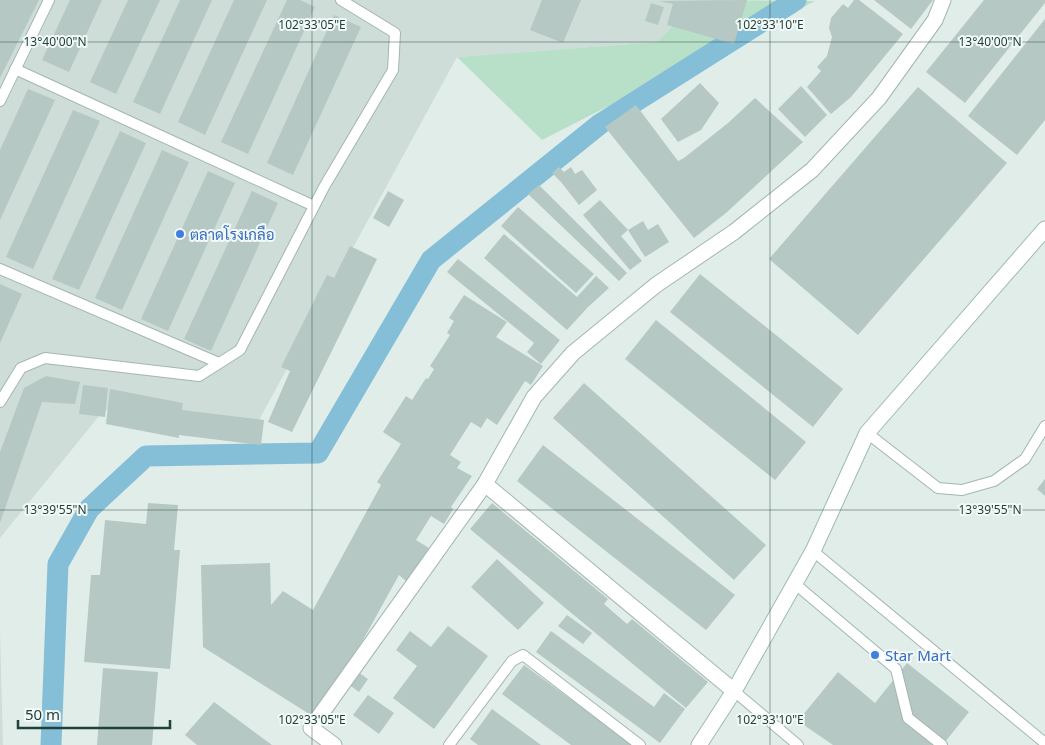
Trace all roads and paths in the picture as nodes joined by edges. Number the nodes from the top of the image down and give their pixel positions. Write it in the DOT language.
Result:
graph roads {
  1 [pos="49,0"];
  2 [pos="341,0"];
  3 [pos="942,0"];
  4 [pos="15,69"];
  5 [pos="0,101"];
  6 [pos="314,206"];
  7 [pos="1045,229"];
  8 [pos="0,269"];
  9 [pos="219,363"];
  10 [pos="0,402"];
  11 [pos="1045,426"];
  12 [pos="867,433"];
  13 [pos="485,484"];
  14 [pos="812,550"];
  15 [pos="794,583"];
  16 [pos="734,691"];
  17 [pos="1045,743"];
  18 [pos="334,745"];
  19 [pos="449,745"];
  20 [pos="640,745"];
  21 [pos="698,745"];
  22 [pos="798,745"];
  23 [pos="942,745"];
  1 -- 4 [label="lane"];
  2 -- 6 [label="lane"];
  3 -- 13 [label="street"];
  4 -- 5 [label="lane"];
  4 -- 6 [label="lane"];
  6 -- 9 [label="lane"];
  7 -- 12 [label="street"];
  8 -- 9 [label="lane"];
  9 -- 10 [label="lane"];
  11 -- 12 [label="lane"];
  12 -- 14 [label="street"];
  13 -- 16 [label="street"];
  13 -- 18 [label="street"];
  14 -- 15 [label="street"];
  14 -- 17 [label="lane"];
  15 -- 16 [label="street"];
  15 -- 23 [label="lane"];
  16 -- 21 [label="street"];
  16 -- 22 [label="lane"];
  19 -- 20 [label="lane"];
}
